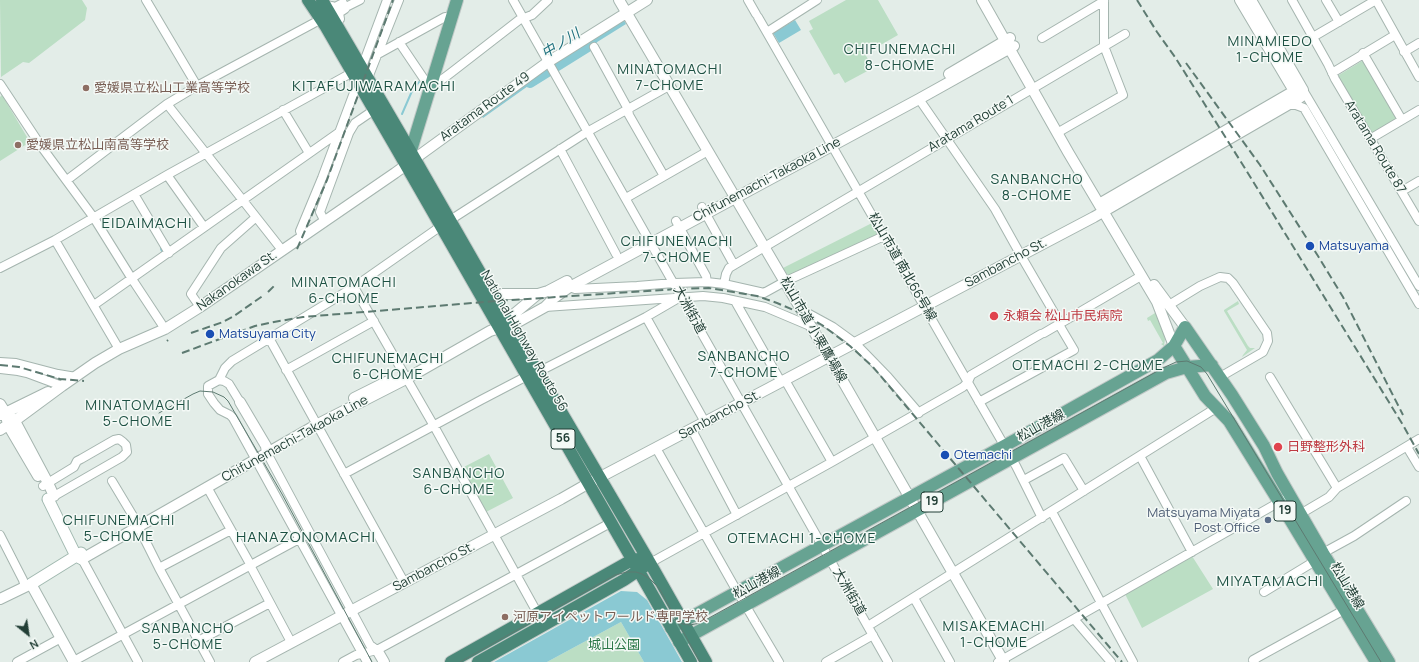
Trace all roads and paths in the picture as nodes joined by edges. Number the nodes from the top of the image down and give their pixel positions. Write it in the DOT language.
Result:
graph roads {
  1 [pos="146,0"];
  2 [pos="308,0"];
  3 [pos="322,0"];
  4 [pos="350,0"];
  5 [pos="360,0"];
  6 [pos="363,0"];
  7 [pos="388,0"];
  8 [pos="399,0"];
  9 [pos="457,0"];
  10 [pos="513,0"];
  11 [pos="548,0"];
  12 [pos="619,0"];
  13 [pos="647,0"];
  14 [pos="748,0"];
  15 [pos="817,0"];
  16 [pos="982,0"];
  17 [pos="988,0"];
  18 [pos="1240,0"];
  19 [pos="1251,0"];
  20 [pos="1292,0"];
  21 [pos="1326,0"];
  22 [pos="1376,0"];
  23 [pos="1104,1"];
  24 [pos="329,15"];
  25 [pos="451,17"];
  26 [pos="629,17"];
  27 [pos="524,18"];
  28 [pos="1338,22"];
  29 [pos="767,32"];
  30 [pos="1125,34"];
  31 [pos="1395,35"];
  32 [pos="1042,38"];
  33 [pos="1313,38"];
  34 [pos="399,42"];
  35 [pos="1010,43"];
  36 [pos="1419,43"];
  37 [pos="1104,46"];
  38 [pos="594,47"];
  39 [pos="1404,52"];
  40 [pos="1363,53"];
  41 [pos="378,54"];
  42 [pos="550,66"];
  43 [pos="1332,73"];
  44 [pos="360,75"];
  45 [pos="1419,77"];
  46 [pos="0,84"];
  47 [pos="431,85"];
  48 [pos="198,86"];
  49 [pos="669,86"];
  50 [pos="1034,87"];
  51 [pos="1299,93"];
  52 [pos="917,96"];
  53 [pos="167,104"];
  54 [pos="1288,105"];
  55 [pos="628,109"];
  56 [pos="283,110"];
  57 [pos="374,110"];
  58 [pos="1419,110"];
  59 [pos="1402,120"];
  60 [pos="587,132"];
  61 [pos="1059,132"];
  62 [pos="338,133"];
  63 [pos="946,139"];
  64 [pos="1370,139"];
  65 [pos="829,142"];
  66 [pos="560,149"];
  67 [pos="708,151"];
  68 [pos="206,153"];
  69 [pos="309,153"];
  70 [pos="411,158"];
  71 [pos="167,175"];
  72 [pos="664,176"];
  73 [pos="67,180"];
  74 [pos="1419,181"];
  75 [pos="1402,191"];
  76 [pos="858,192"];
  77 [pos="134,194"];
  78 [pos="733,194"];
  79 [pos="626,198"];
  80 [pos="242,200"];
  81 [pos="1103,207"];
  82 [pos="703,210"];
  83 [pos="94,218"];
  84 [pos="255,218"];
  85 [pos="324,220"];
  86 [pos="1419,221"];
  87 [pos="446,223"];
  88 [pos="678,224"];
  89 [pos="204,227"];
  90 [pos="302,236"];
  91 [pos="884,236"];
  92 [pos="55,240"];
  93 [pos="650,240"];
  94 [pos="764,247"];
  95 [pos="282,250"];
  96 [pos="168,253"];
  97 [pos="616,254"];
  98 [pos="1020,255"];
  99 [pos="734,265"];
  100 [pos="0,268"];
  101 [pos="1143,274"];
  102 [pos="132,279"];
  103 [pos="707,282"];
  104 [pos="784,282"];
  105 [pos="674,283"];
  106 [pos="724,284"];
  107 [pos="562,286"];
  108 [pos="1419,286"];
  109 [pos="354,287"];
  110 [pos="493,294"];
  111 [pos="538,294"];
  112 [pos="682,296"];
  113 [pos="736,301"];
  114 [pos="1419,304"];
  115 [pos="94,305"];
  116 [pos="1168,305"];
  117 [pos="925,306"];
  118 [pos="200,307"];
  119 [pos="545,307"];
  120 [pos="800,309"];
  121 [pos="646,317"];
  122 [pos="374,322"];
  123 [pos="503,323"];
  124 [pos="1060,323"];
  125 [pos="810,326"];
  126 [pos="1185,327"];
  127 [pos="165,329"];
  128 [pos="269,338"];
  129 [pos="855,343"];
  130 [pos="1174,346"];
  131 [pos="120,349"];
  132 [pos="829,357"];
  133 [pos="0,362"];
  134 [pos="1212,365"];
  135 [pos="1187,367"];
  136 [pos="0,369"];
  137 [pos="286,370"];
  138 [pos="533,374"];
  139 [pos="76,376"];
  140 [pos="405,376"];
  141 [pos="1220,377"];
  142 [pos="1270,377"];
  143 [pos="219,380"];
  144 [pos="783,381"];
  145 [pos="968,382"];
  146 [pos="62,386"];
  147 [pos="1232,395"];
  148 [pos="240,402"];
  149 [pos="980,402"];
  150 [pos="741,403"];
  151 [pos="1216,408"];
  152 [pos="2,410"];
  153 [pos="918,413"];
  154 [pos="315,422"];
  155 [pos="705,422"];
  156 [pos="7,426"];
  157 [pos="434,426"];
  158 [pos="692,430"];
  159 [pos="875,438"];
  160 [pos="1419,439"];
  161 [pos="1004,446"];
  162 [pos="1407,447"];
  163 [pos="656,448"];
  164 [pos="266,450"];
  165 [pos="255,456"];
  166 [pos="1140,456"];
  167 [pos="1011,458"];
  168 [pos="832,462"];
  169 [pos="74,467"];
  170 [pos="1419,467"];
  171 [pos="344,474"];
  172 [pos="88,477"];
  173 [pos="594,480"];
  174 [pos="1024,480"];
  175 [pos="112,482"];
  176 [pos="46,484"];
  177 [pos="205,484"];
  178 [pos="789,486"];
  179 [pos="1337,488"];
  180 [pos="1084,491"];
  181 [pos="1290,496"];
  182 [pos="910,497"];
  183 [pos="51,498"];
  184 [pos="1406,501"];
  185 [pos="1280,503"];
  186 [pos="917,510"];
  187 [pos="1052,512"];
  188 [pos="738,515"];
  189 [pos="1296,517"];
  190 [pos="1042,518"];
  191 [pos="612,522"];
  192 [pos="137,524"];
  193 [pos="231,530"];
  194 [pos="310,533"];
  195 [pos="704,533"];
  196 [pos="494,534"];
  197 [pos="0,535"];
  198 [pos="297,541"];
  199 [pos="822,546"];
  200 [pos="3,547"];
  201 [pos="1192,552"];
  202 [pos="80,556"];
  203 [pos="1319,557"];
  204 [pos="829,558"];
  205 [pos="632,560"];
  206 [pos="650,563"];
  207 [pos="251,566"];
  208 [pos="159,568"];
  209 [pos="639,571"];
  210 [pos="953,573"];
  211 [pos="516,574"];
  212 [pos="624,580"];
  213 [pos="404,582"];
  214 [pos="29,588"];
  215 [pos="649,588"];
  216 [pos="737,592"];
  217 [pos="1264,592"];
  218 [pos="914,598"];
  219 [pos="0,599"];
  220 [pos="270,603"];
  221 [pos="1101,603"];
  222 [pos="179,605"];
  223 [pos="746,605"];
  224 [pos="0,606"];
  225 [pos="355,609"];
  226 [pos="1344,610"];
  227 [pos="537,613"];
  228 [pos="339,617"];
  229 [pos="1074,619"];
  230 [pos="683,622"];
  231 [pos="544,625"];
  232 [pos="868,626"];
  233 [pos="671,628"];
  234 [pos="124,634"];
  235 [pos="873,635"];
  236 [pos="691,636"];
  237 [pos="58,640"];
  238 [pos="198,641"];
  239 [pos="291,642"];
  240 [pos="679,642"];
  241 [pos="378,650"];
  242 [pos="362,654"];
  243 [pos="1001,661"];
  244 [pos="17,662"];
  245 [pos="72,662"];
  246 [pos="138,662"];
  247 [pos="210,662"];
  248 [pos="255,662"];
  249 [pos="343,662"];
  250 [pos="367,662"];
  251 [pos="384,662"];
  252 [pos="451,662"];
  253 [pos="478,662"];
  254 [pos="691,662"];
  255 [pos="706,662"];
  256 [pos="779,662"];
  257 [pos="826,662"];
  258 [pos="888,662"];
  259 [pos="950,662"];
  260 [pos="1111,662"];
  261 [pos="1133,662"];
  262 [pos="1255,662"];
  263 [pos="1376,662"];
  264 [pos="1389,662"];
  1 -- 48 [label="street"];
  2 -- 24 [label="highway, National Highway Route 56 / 56"];
  3 -- 24 [label="highway, National Highway Route 56 / 56"];
  4 -- 24 [label="street"];
  5 -- 24 [label="street"];
  6 -- 24 [label="street"];
  7 -- 44 [label="street"];
  8 -- 41 [label="street"];
  9 -- 25 [label="main road"];
  10 -- 27 [label="street, 大洲街道"];
  11 -- 27 [label="street"];
  12 -- 26 [label="street, 松山市道 小栗鷹場線"];
  13 -- 26 [label="street, Aratama Route 49"];
  14 -- 29 [label="street, 松山市道 南北66号線"];
  15 -- 29 [label="street"];
  16 -- 35 [label="street"];
  17 -- 35 [label="street"];
  18 -- 51 [label="street"];
  19 -- 51 [label="street"];
  20 -- 33 [label="street, Aratama Route 87"];
  21 -- 28 [label="street"];
  22 -- 28 [label="street"];
  22 -- 31 [label="street"];
  23 -- 32 [label="street"];
  23 -- 37 [label="street"];
  24 -- 44 [label="highway, National Highway Route 56 / 56"];
  24 -- 48 [label="street"];
  25 -- 34 [label="street"];
  25 -- 47 [label="main road"];
  26 -- 42 [label="street, Aratama Route 49"];
  26 -- 49 [label="street, 松山市道 小栗鷹場線"];
  27 -- 42 [label="street, 大洲街道"];
  27 -- 47 [label="street"];
  28 -- 33 [label="street"];
  29 -- 65 [label="street, 松山市道 南北66号線"];
  30 -- 37 [label="street, Aratama Route 1"];
  31 -- 39 [label="street"];
  31 -- 40 [label="street"];
  33 -- 43 [label="street, Aratama Route 87"];
  34 -- 41 [label="street"];
  34 -- 47 [label="street"];
  35 -- 50 [label="street"];
  35 -- 52 [label="street, Chifunemachi-Takaoka Line"];
  36 -- 39 [label="street"];
  37 -- 50 [label="street, Aratama Route 1"];
  37 -- 61 [label="street"];
  38 -- 55 [label="street"];
  39 -- 45 [label="street"];
  40 -- 43 [label="street"];
  40 -- 59 [label="street"];
  41 -- 44 [label="street"];
  42 -- 60 [label="street, 大洲街道"];
  42 -- 70 [label="street, Aratama Route 49"];
  43 -- 64 [label="street, Aratama Route 87"];
  44 -- 56 [label="street"];
  44 -- 57 [label="highway, National Highway Route 56 / 56"];
  44 -- 62 [label="street"];
  44 -- 70 [label="highway, National Highway Route 56 / 56"];
  46 -- 73 [label="street"];
  47 -- 70 [label="main road"];
  48 -- 53 [label="street"];
  49 -- 55 [label="street"];
  49 -- 67 [label="street, 松山市道 小栗鷹場線"];
  50 -- 61 [label="street"];
  50 -- 63 [label="street, Aratama Route 1"];
  51 -- 54 [label="street, Sambancho St."];
  51 -- 81 [label="street, Sambancho St."];
  51 -- 108 [label="street"];
  52 -- 63 [label="street"];
  52 -- 65 [label="street, Chifunemachi-Takaoka Line"];
  53 -- 68 [label="street"];
  53 -- 73 [label="street"];
  54 -- 81 [label="street, Sambancho St."];
  54 -- 114 [label="street"];
  55 -- 60 [label="street"];
  55 -- 72 [label="street"];
  56 -- 68 [label="street"];
  56 -- 69 [label="street"];
  57 -- 70 [label="highway, National Highway Route 56 / 56"];
  57 -- 85 [label="street"];
  58 -- 59 [label="street"];
  59 -- 64 [label="street"];
  60 -- 66 [label="street"];
  60 -- 79 [label="street, 大洲街道"];
  61 -- 81 [label="street"];
  62 -- 69 [label="street"];
  62 -- 90 [label="street"];
  63 -- 76 [label="street, Aratama Route 1"];
  63 -- 98 [label="street"];
  64 -- 75 [label="street, Aratama Route 87"];
  65 -- 76 [label="street, 松山市道 南北66号線"];
  65 -- 78 [label="street, Chifunemachi-Takaoka Line"];
  66 -- 87 [label="street"];
  66 -- 97 [label="street"];
  67 -- 72 [label="street"];
  67 -- 78 [label="street, 松山市道 小栗鷹場線"];
  68 -- 71 [label="street"];
  68 -- 80 [label="street"];
  69 -- 80 [label="street"];
  70 -- 85 [label="street, Nakanokawa St."];
  70 -- 87 [label="highway, National Highway Route 56 / 56"];
  71 -- 77 [label="street"];
  71 -- 89 [label="street"];
  72 -- 79 [label="street"];
  73 -- 83 [label="street"];
  74 -- 75 [label="street"];
  75 -- 86 [label="street, Aratama Route 87"];
  76 -- 91 [label="street, 松山市道 南北66号線"];
  76 -- 94 [label="street, Aratama Route 1"];
  77 -- 83 [label="street"];
  77 -- 96 [label="street"];
  78 -- 82 [label="street, Chifunemachi-Takaoka Line"];
  78 -- 94 [label="street, 松山市道 小栗鷹場線"];
  79 -- 93 [label="street, 大洲街道"];
  80 -- 84 [label="street"];
  80 -- 89 [label="street"];
  81 -- 98 [label="street, Sambancho St."];
  81 -- 101 [label="street"];
  82 -- 88 [label="street, Chifunemachi-Takaoka Line"];
  82 -- 99 [label="street"];
  83 -- 92 [label="street"];
  83 -- 102 [label="street"];
  84 -- 95 [label="street"];
  84 -- 118 [label="street"];
  85 -- 90 [label="street, Nakanokawa St."];
  87 -- 109 [label="street"];
  87 -- 110 [label="highway, National Highway Route 56 / 56"];
  87 -- 123 [label="highway, National Highway Route 56 / 56"];
  88 -- 93 [label="street, Chifunemachi-Takaoka Line"];
  88 -- 103 [label="street"];
  89 -- 96 [label="street"];
  90 -- 95 [label="street, Nakanokawa St."];
  91 -- 104 [label="street"];
  91 -- 117 [label="street, 松山市道 南北66号線"];
  92 -- 100 [label="street"];
  92 -- 115 [label="street"];
  93 -- 97 [label="street, Chifunemachi-Takaoka Line"];
  93 -- 105 [label="street, 大洲街道"];
  93 -- 107 [label="street, Chifunemachi-Takaoka Line"];
  94 -- 99 [label="street, Aratama Route 1"];
  94 -- 104 [label="street, 松山市道 小栗鷹場線"];
  95 -- 118 [label="street, Nakanokawa St."];
  96 -- 102 [label="street"];
  97 -- 107 [label="street, Chifunemachi-Takaoka Line"];
  98 -- 117 [label="street, Sambancho St."];
  98 -- 124 [label="street"];
  99 -- 106 [label="street"];
  101 -- 116 [label="street"];
  101 -- 124 [label="street"];
  101 -- 130 [label="street"];
  102 -- 115 [label="street"];
  102 -- 127 [label="street"];
  103 -- 105 [label="street"];
  103 -- 106 [label="street"];
  104 -- 106 [label="street"];
  104 -- 120 [label="street, 松山市道 小栗鷹場線"];
  105 -- 107 [label="street"];
  105 -- 112 [label="street, 大洲街道"];
  107 -- 111 [label="street, Chifunemachi-Takaoka Line"];
  107 -- 119 [label="street, Chifunemachi-Takaoka Line"];
  109 -- 122 [label="street"];
  109 -- 128 [label="street"];
  110 -- 111 [label="street"];
  110 -- 123 [label="highway, National Highway Route 56 / 56"];
  111 -- 123 [label="street, Chifunemachi-Takaoka Line"];
  112 -- 113 [label="street"];
  112 -- 119 [label="street"];
  112 -- 121 [label="street"];
  112 -- 150 [label="street, 大洲街道"];
  113 -- 125 [label="street"];
  113 -- 144 [label="street"];
  115 -- 131 [label="street"];
  116 -- 126 [label="street"];
  116 -- 130 [label="street"];
  116 -- 141 [label="street"];
  117 -- 129 [label="street, Sambancho St."];
  117 -- 145 [label="street, 松山市道 南北66号線"];
  118 -- 127 [label="street, Nakanokawa St."];
  119 -- 123 [label="street, Chifunemachi-Takaoka Line"];
  120 -- 125 [label="street, 松山市道 小栗鷹場線"];
  120 -- 129 [label="street"];
  121 -- 138 [label="street"];
  121 -- 155 [label="street"];
  122 -- 137 [label="street"];
  122 -- 140 [label="street"];
  123 -- 138 [label="highway, National Highway Route 56 / 56"];
  123 -- 140 [label="street, Chifunemachi-Takaoka Line"];
  124 -- 145 [label="street"];
  124 -- 149 [label="street"];
  125 -- 132 [label="street, 松山市道 小栗鷹場線"];
  126 -- 130 [label="main road, 松山港線 / 19"];
  126 -- 134 [label="main road, 松山港線 / 19"];
  127 -- 131 [label="street, Nakanokawa St."];
  128 -- 137 [label="street"];
  128 -- 143 [label="street"];
  129 -- 132 [label="street, Sambancho St."];
  129 -- 153 [label="street"];
  130 -- 135 [label="main road, 松山港線 / 19"];
  130 -- 161 [label="main road, 松山港線 / 19"];
  131 -- 139 [label="street, Nakanokawa St."];
  132 -- 144 [label="street, Sambancho St."];
  132 -- 159 [label="street, 松山市道 小栗鷹場線"];
  133 -- 139 [label="street"];
  134 -- 135 [label="main road, 松山港線 / 19"];
  134 -- 141 [label="main road, 松山港線 / 19"];
  135 -- 141 [label="main road"];
  135 -- 151 [label="main road, 松山港線 / 19"];
  135 -- 167 [label="main road, 松山港線 / 19"];
  136 -- 146 [label="street"];
  137 -- 154 [label="street"];
  138 -- 157 [label="street"];
  138 -- 173 [label="highway, National Highway Route 56 / 56"];
  139 -- 146 [label="street, Nakanokawa St."];
  140 -- 154 [label="street, Chifunemachi-Takaoka Line"];
  140 -- 157 [label="street"];
  141 -- 147 [label="main road, 松山港線 / 19"];
  142 -- 179 [label="street"];
  143 -- 148 [label="street"];
  143 -- 165 [label="street"];
  144 -- 150 [label="street, Sambancho St."];
  144 -- 168 [label="street"];
  145 -- 149 [label="street, 松山市道 南北66号線"];
  145 -- 153 [label="street"];
  146 -- 152 [label="street, Nakanokawa St."];
  146 -- 156 [label="street, Nakanokawa St."];
  147 -- 151 [label="main road"];
  147 -- 181 [label="main road, 松山港線 / 19"];
  148 -- 164 [label="street"];
  149 -- 161 [label="street, 松山市道 南北66号線"];
  150 -- 155 [label="street, Sambancho St."];
  150 -- 178 [label="street, 大洲街道"];
  151 -- 166 [label="street"];
  151 -- 185 [label="main road, 松山港線 / 19"];
  152 -- 156 [label="street"];
  153 -- 159 [label="street"];
  154 -- 164 [label="street, Chifunemachi-Takaoka Line"];
  154 -- 171 [label="street"];
  155 -- 158 [label="street, Sambancho St."];
  156 -- 176 [label="street"];
  157 -- 171 [label="street"];
  157 -- 196 [label="street"];
  158 -- 163 [label="street, Sambancho St."];
  158 -- 188 [label="street"];
  159 -- 168 [label="street"];
  159 -- 182 [label="street, 松山市道 小栗鷹場線"];
  160 -- 162 [label="street"];
  161 -- 167 [label="street, 松山市道 南北66号線"];
  161 -- 182 [label="main road, 松山港線 / 19"];
  162 -- 170 [label="street"];
  162 -- 179 [label="street"];
  163 -- 173 [label="street, Sambancho St."];
  163 -- 195 [label="street"];
  164 -- 165 [label="street, Chifunemachi-Takaoka Line"];
  164 -- 194 [label="street"];
  165 -- 177 [label="street, Chifunemachi-Takaoka Line"];
  165 -- 198 [label="street"];
  166 -- 180 [label="street"];
  166 -- 201 [label="street"];
  167 -- 174 [label="street, 松山市道 南北66号線"];
  167 -- 186 [label="main road, 松山港線 / 19"];
  168 -- 178 [label="street"];
  169 -- 172 [label="street"];
  169 -- 172 [label="street"];
  169 -- 176 [label="street"];
  171 -- 213 [label="street"];
  172 -- 183 [label="street"];
  173 -- 191 [label="highway, National Highway Route 56 / 56"];
  173 -- 196 [label="street, Sambancho St."];
  173 -- 206 [label="highway, National Highway Route 56 / 56"];
  174 -- 180 [label="street"];
  174 -- 190 [label="street, 松山市道 南北66号線"];
  175 -- 192 [label="street"];
  176 -- 183 [label="street"];
  177 -- 192 [label="street, Chifunemachi-Takaoka Line"];
  177 -- 193 [label="street"];
  178 -- 188 [label="street"];
  178 -- 199 [label="street, 大洲街道"];
  179 -- 189 [label="street"];
  180 -- 187 [label="street"];
  181 -- 185 [label="street"];
  181 -- 189 [label="main road, 松山港線 / 19"];
  182 -- 186 [label="street, 松山市道 小栗鷹場線"];
  182 -- 199 [label="main road, 松山港線 / 19"];
  183 -- 202 [label="main road"];
  184 -- 203 [label="street"];
  185 -- 189 [label="main road, 松山港線 / 19"];
  185 -- 201 [label="street"];
  186 -- 204 [label="main road, 松山港線 / 19"];
  186 -- 210 [label="street, 松山市道 小栗鷹場線"];
  187 -- 190 [label="street"];
  187 -- 221 [label="street"];
  188 -- 195 [label="street"];
  189 -- 203 [label="main road, 松山港線 / 19"];
  190 -- 210 [label="street"];
  191 -- 205 [label="highway, National Highway Route 56 / 56"];
  191 -- 211 [label="street"];
  192 -- 202 [label="street, Chifunemachi-Takaoka Line"];
  192 -- 208 [label="street"];
  193 -- 207 [label="street"];
  193 -- 208 [label="street"];
  194 -- 198 [label="street"];
  194 -- 225 [label="street"];
  195 -- 206 [label="street"];
  195 -- 216 [label="street"];
  196 -- 211 [label="street"];
  196 -- 213 [label="street, Sambancho St."];
  197 -- 200 [label="street"];
  198 -- 207 [label="street"];
  198 -- 228 [label="street"];
  199 -- 204 [label="street, 大洲街道"];
  199 -- 216 [label="main road, 松山港線 / 19"];
  200 -- 214 [label="street"];
  201 -- 221 [label="street"];
  202 -- 214 [label="main road"];
  202 -- 234 [label="street"];
  203 -- 217 [label="street"];
  203 -- 226 [label="main road, 松山港線 / 19"];
  203 -- 264 [label="main road, 松山港線 / 19"];
  204 -- 223 [label="main road, 松山港線 / 19"];
  204 -- 232 [label="street, 大洲街道"];
  205 -- 206 [label="highway"];
  205 -- 209 [label="highway, 56"];
  205 -- 227 [label="highway"];
  206 -- 209 [label="highway"];
  206 -- 230 [label="highway, National Highway Route 56"];
  207 -- 220 [label="street"];
  207 -- 222 [label="street"];
  208 -- 222 [label="street"];
  209 -- 212 [label="highway"];
  209 -- 215 [label="highway"];
  210 -- 218 [label="street"];
  210 -- 243 [label="street, 松山市道 小栗鷹場線"];
  211 -- 227 [label="street"];
  211 -- 241 [label="street"];
  212 -- 215 [label="highway"];
  212 -- 231 [label="highway"];
  213 -- 225 [label="street, Sambancho St."];
  214 -- 219 [label="street"];
  214 -- 224 [label="street"];
  214 -- 237 [label="street"];
  215 -- 233 [label="highway"];
  216 -- 223 [label="street"];
  216 -- 230 [label="main road, 松山港線 / 19"];
  218 -- 232 [label="street"];
  218 -- 259 [label="street"];
  220 -- 238 [label="street"];
  220 -- 239 [label="street"];
  221 -- 229 [label="street"];
  221 -- 261 [label="street"];
  222 -- 234 [label="street"];
  222 -- 238 [label="street"];
  223 -- 236 [label="main road, 松山港線 / 19"];
  223 -- 256 [label="street"];
  225 -- 228 [label="street, Sambancho St."];
  225 -- 241 [label="street"];
  226 -- 262 [label="street"];
  226 -- 263 [label="main road, 松山港線 / 19"];
  227 -- 231 [label="street"];
  227 -- 252 [label="highway"];
  228 -- 239 [label="street, Sambancho St."];
  228 -- 242 [label="street"];
  229 -- 243 [label="street"];
  229 -- 260 [label="street"];
  230 -- 233 [label="main road, 松山港線 / 19"];
  230 -- 236 [label="highway, National Highway Route 56"];
  231 -- 253 [label="highway"];
  232 -- 235 [label="street, 大洲街道"];
  233 -- 240 [label="highway"];
  234 -- 245 [label="street"];
  234 -- 246 [label="street"];
  235 -- 257 [label="street"];
  235 -- 258 [label="street, 大洲街道"];
  236 -- 240 [label="main road, 松山港線 / 19"];
  236 -- 255 [label="highway, National Highway Route 56"];
  237 -- 244 [label="street"];
  237 -- 245 [label="street"];
  238 -- 247 [label="street"];
  239 -- 248 [label="street, Sambancho St."];
  240 -- 254 [label="highway"];
  241 -- 242 [label="street"];
  241 -- 251 [label="street"];
  242 -- 249 [label="street"];
  242 -- 250 [label="street"];
}
